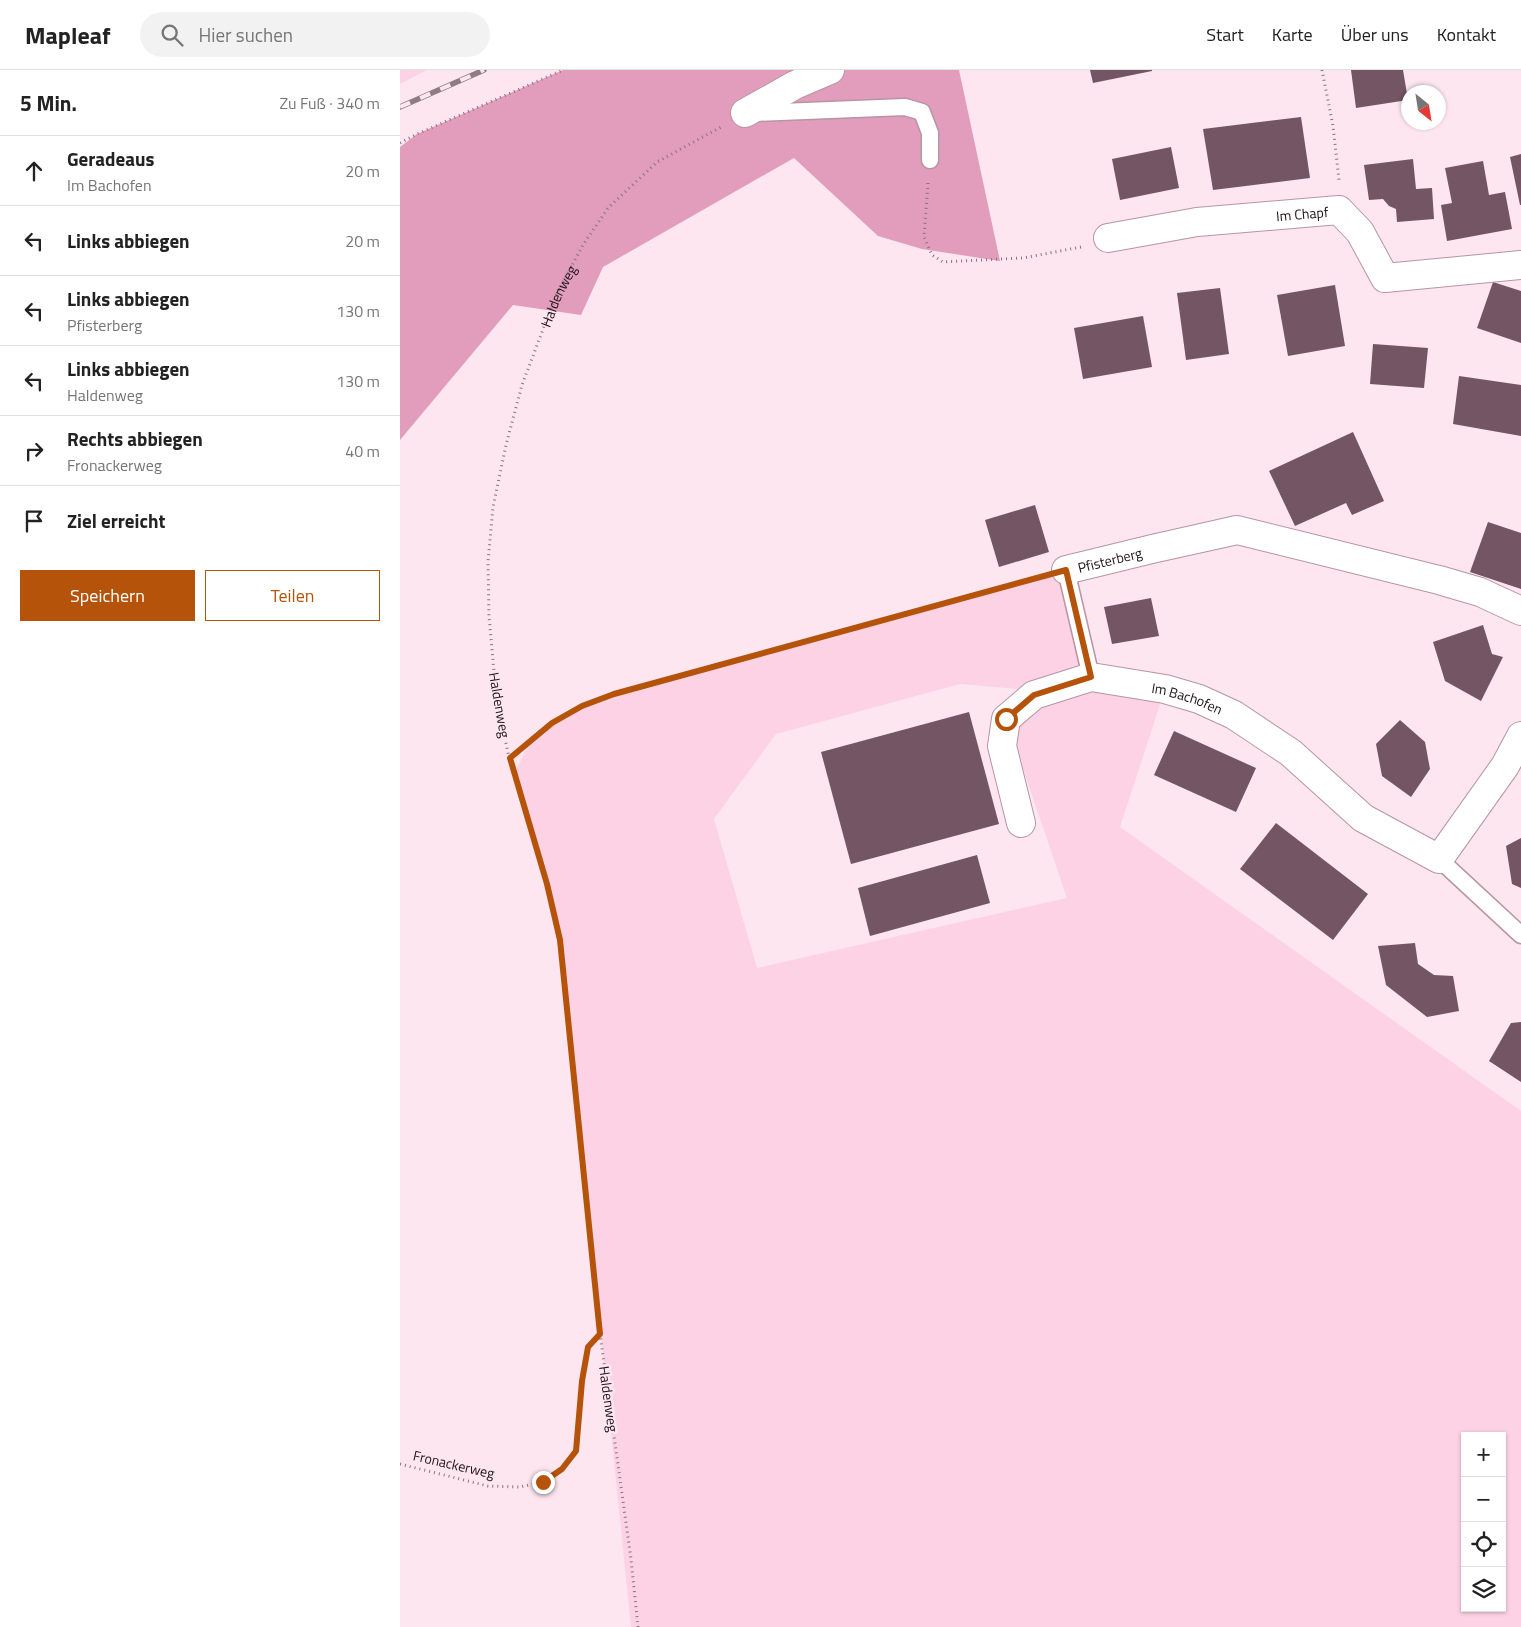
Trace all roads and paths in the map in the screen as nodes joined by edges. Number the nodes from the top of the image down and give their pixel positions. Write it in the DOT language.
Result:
graph roads {
  1 [pos="563,70"];
  2 [pos="830,70"];
  3 [pos="1322,70"];
  4 [pos="745,113"];
  5 [pos="400,143"];
  6 [pos="930,160"];
  7 [pos="1339,210"];
  8 [pos="1108,238"];
  9 [pos="1521,264"];
  10 [pos="1066,570"];
  11 [pos="1521,611"];
  12 [pos="1091,677"];
  13 [pos="1521,736"];
  14 [pos="510,758"];
  15 [pos="1021,823"];
  16 [pos="1439,859"];
  17 [pos="1521,935"];
  18 [pos="600,1334"];
  19 [pos="400,1464"];
  20 [pos="638,1627"];
  1 -- 5 [label="path"];
  2 -- 4 [label="street"];
  3 -- 7 [label="path"];
  4 -- 6 [label="lane"];
  4 -- 14 [label="path, Haldenweg"];
  6 -- 8 [label="path"];
  7 -- 8 [label="street, Im Chapf"];
  7 -- 9 [label="street, Im Chapf"];
  10 -- 11 [label="street, Pfisterberg"];
  10 -- 12 [label="lane"];
  10 -- 14 [label="path, Pfisterberg"];
  12 -- 15 [label="street, Im Bachofen"];
  12 -- 16 [label="street, Im Bachofen"];
  13 -- 16 [label="street"];
  14 -- 18 [label="path, Haldenweg"];
  16 -- 17 [label="lane, Im Bachofen"];
  18 -- 19 [label="path, Fronackerweg"];
  18 -- 20 [label="path, Haldenweg"];
}
